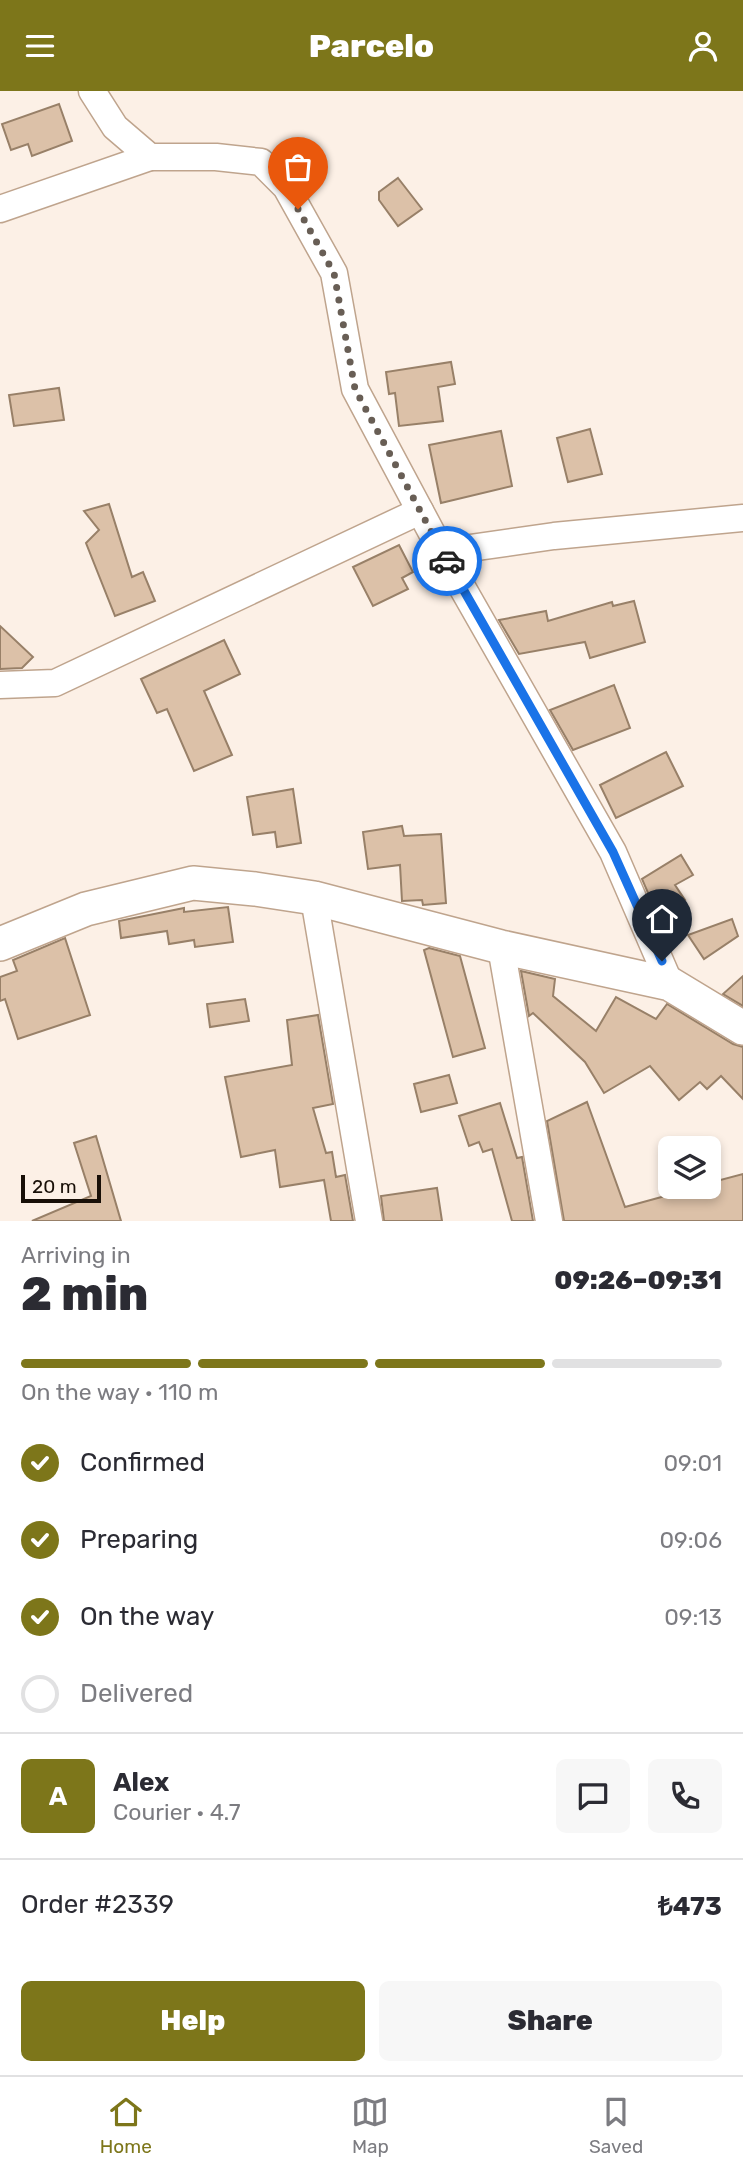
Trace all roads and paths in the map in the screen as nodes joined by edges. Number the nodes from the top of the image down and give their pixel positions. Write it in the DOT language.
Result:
graph roads {
  1 [pos="92,91"];
  2 [pos="150,157"];
  3 [pos="0,209"];
  4 [pos="420,511"];
  5 [pos="743,518"];
  6 [pos="442,552"];
  7 [pos="0,685"];
  8 [pos="314,898"];
  9 [pos="0,944"];
  10 [pos="501,947"];
  11 [pos="670,984"];
  12 [pos="743,1028"];
  13 [pos="369,1221"];
  14 [pos="550,1221"];
  1 -- 2 [label="street"];
  2 -- 3 [label="street"];
  2 -- 4 [label="street"];
  4 -- 6 [label="street"];
  4 -- 7 [label="street"];
  5 -- 6 [label="street"];
  6 -- 11 [label="street"];
  8 -- 9 [label="street"];
  8 -- 10 [label="street"];
  8 -- 13 [label="street"];
  10 -- 11 [label="street"];
  10 -- 14 [label="street"];
  11 -- 12 [label="street"];
}
